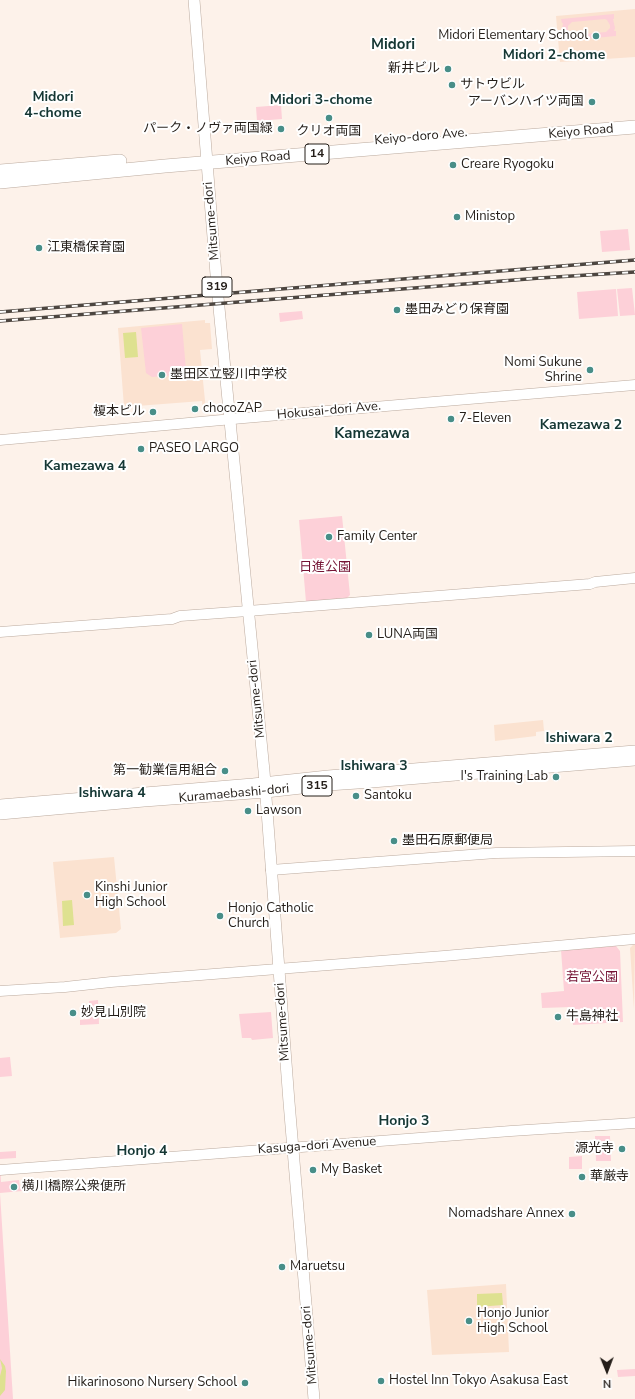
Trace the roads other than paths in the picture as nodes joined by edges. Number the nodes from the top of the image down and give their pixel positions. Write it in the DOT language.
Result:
graph roads {
  1 [pos="194,0"];
  2 [pos="635,119"];
  3 [pos="635,127"];
  4 [pos="207,159"];
  5 [pos="0,171"];
  6 [pos="0,182"];
  7 [pos="635,385"];
  8 [pos="230,419"];
  9 [pos="0,440"];
  10 [pos="635,578"];
  11 [pos="248,611"];
  12 [pos="0,632"];
  13 [pos="635,752"];
  14 [pos="635,760"];
  15 [pos="265,787"];
  16 [pos="0,805"];
  17 [pos="0,814"];
  18 [pos="635,851"];
  19 [pos="271,870"];
  20 [pos="635,939"];
  21 [pos="279,969"];
  22 [pos="0,991"];
  23 [pos="635,1123"];
  24 [pos="292,1148"];
  25 [pos="0,1170"];
  26 [pos="314,1399"];
  1 -- 4 [label="main road, Mitsume-dori / 319"];
  2 -- 4 [label="highway, Keiyo-doro Ave. / 14"];
  3 -- 4 [label="highway, Keiyo Road / 14"];
  4 -- 5 [label="highway, Keiyo Road / 14"];
  4 -- 6 [label="highway, Keiyo Road / 14"];
  4 -- 8 [label="main road, Mitsume-dori / 319"];
  7 -- 8 [label="street, Hokusai-dori Ave."];
  8 -- 9 [label="street, Hokusai-dori Ave."];
  8 -- 11 [label="main road, Mitsume-dori / 319"];
  10 -- 11 [label="street"];
  11 -- 12 [label="street"];
  11 -- 15 [label="main road, Mitsume-dori / 319"];
  13 -- 15 [label="main road, Kuramaebashi-dori / 315"];
  14 -- 15 [label="main road, Kuramaebashi-dori / 315"];
  15 -- 16 [label="main road, Kuramaebashi-dori / 315"];
  15 -- 17 [label="main road, Kuramaebashi-dori / 315"];
  15 -- 19 [label="main road, Mitsume-dori / 319"];
  18 -- 19 [label="street"];
  19 -- 21 [label="main road, Mitsume-dori / 319"];
  20 -- 21 [label="street"];
  21 -- 22 [label="street"];
  21 -- 24 [label="main road, Mitsume-dori / 319"];
  23 -- 24 [label="street, Kasuga-dori Avenue"];
  24 -- 25 [label="street, Kasuga-dori Avenue"];
  24 -- 26 [label="main road, Mitsume-dori / 319"];
}
